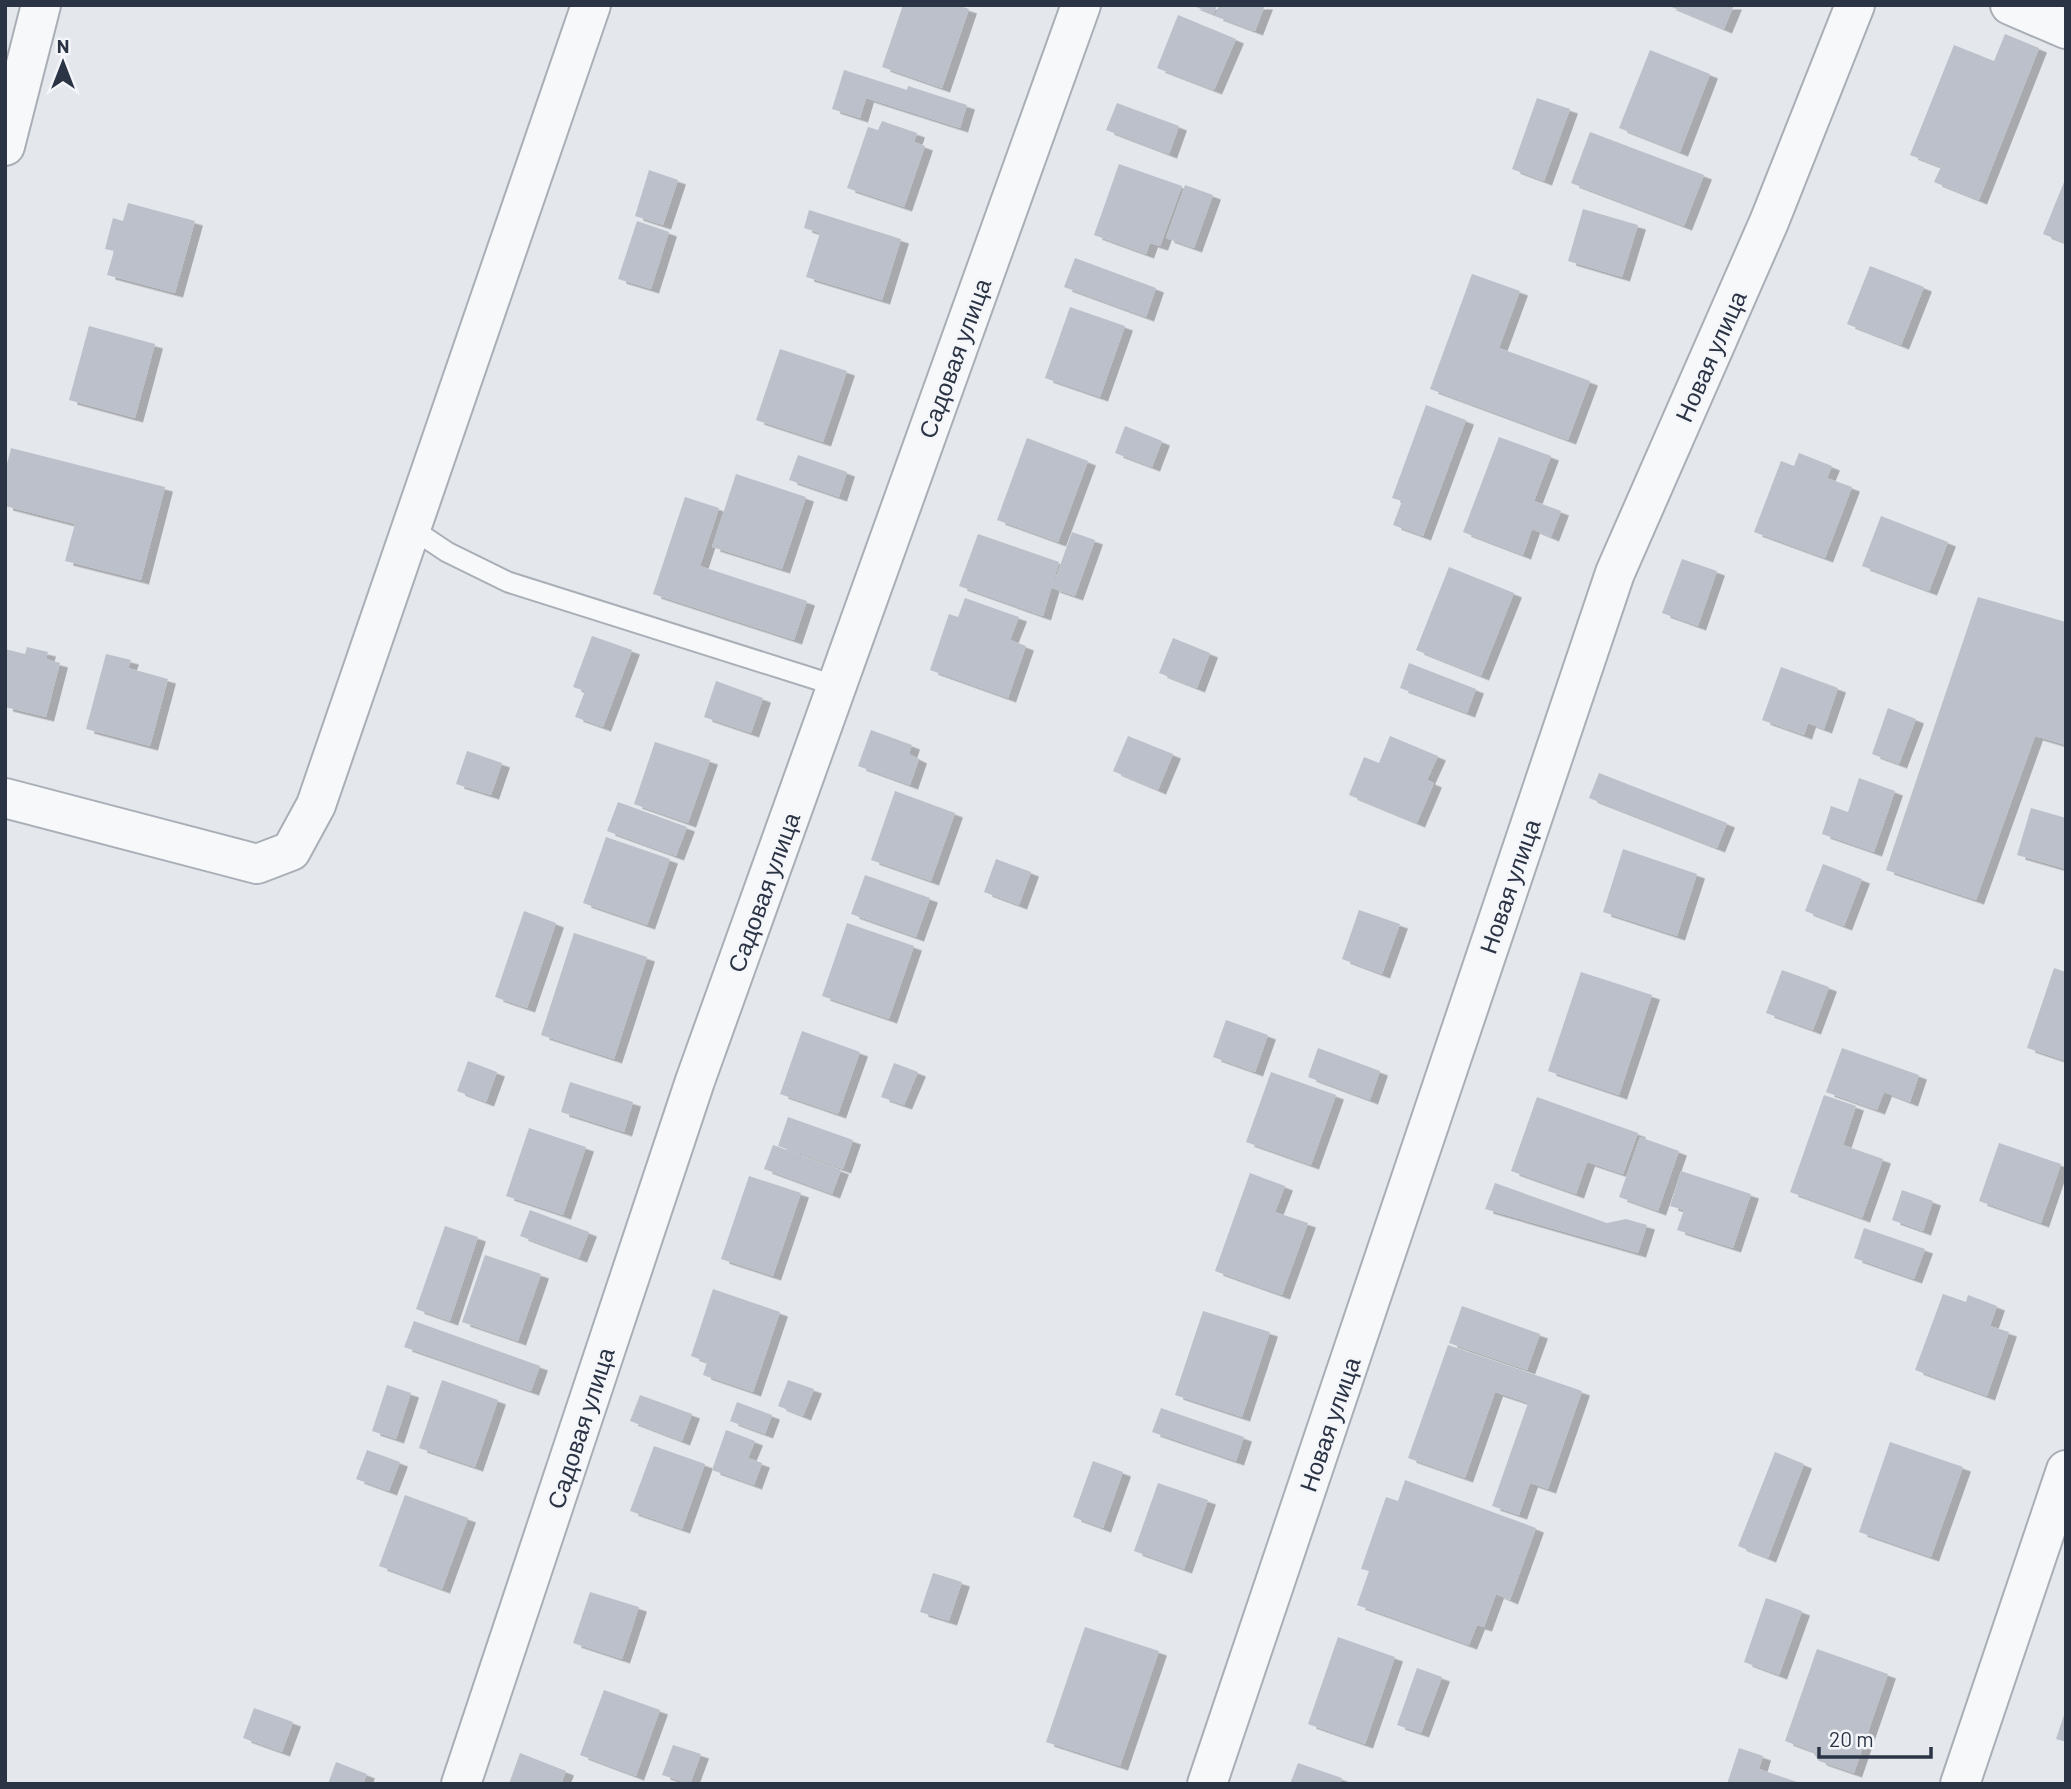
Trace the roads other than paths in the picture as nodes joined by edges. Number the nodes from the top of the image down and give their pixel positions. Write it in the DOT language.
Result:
graph roads {
  1 [pos="41,5"];
  2 [pos="591,5"];
  3 [pos="1081,5"];
  4 [pos="1855,5"];
  5 [pos="2010,5"];
  6 [pos="2066,29"];
  7 [pos="5,146"];
  8 [pos="411,528"];
  9 [pos="837,686"];
  10 [pos="5,797"];
  11 [pos="2066,1469"];
  12 [pos="461,1784"];
  13 [pos="1208,1784"];
  14 [pos="1960,1784"];
  1 -- 7 [label="street"];
  2 -- 8 [label="street"];
  3 -- 9 [label="street, Садовая улица"];
  4 -- 13 [label="street, Новая улица"];
  5 -- 6 [label="street"];
  8 -- 9 [label="lane"];
  8 -- 10 [label="street"];
  9 -- 12 [label="street, Садовая улица"];
  11 -- 14 [label="street"];
}
